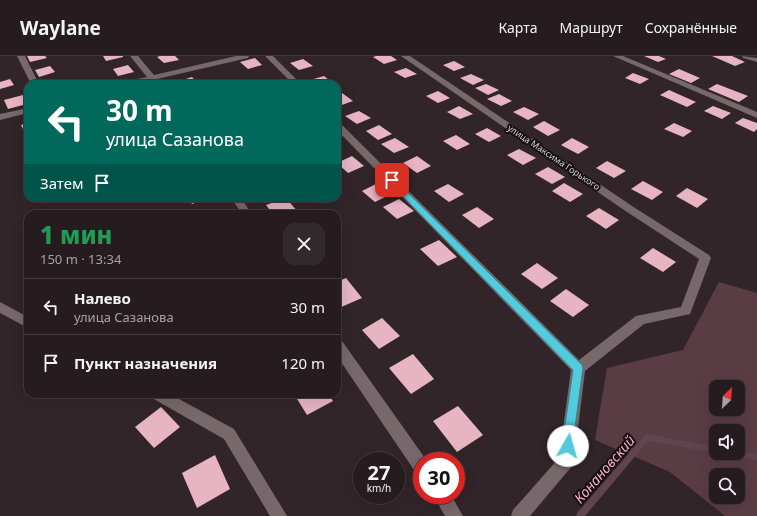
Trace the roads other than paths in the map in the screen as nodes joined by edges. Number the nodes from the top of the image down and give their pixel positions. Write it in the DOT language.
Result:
graph roads {
  1 [pos="21,56"];
  2 [pos="134,56"];
  3 [pos="245,56"];
  4 [pos="269,56"];
  5 [pos="404,56"];
  6 [pos="617,56"];
  7 [pos="746,56"];
  8 [pos="757,60"];
  9 [pos="33,80"];
  10 [pos="154,80"];
  11 [pos="159,80"];
  12 [pos="292,80"];
  13 [pos="24,111"];
  14 [pos="757,115"];
  15 [pos="0,117"];
  16 [pos="341,129"];
  17 [pos="0,307"];
  18 [pos="24,321"];
  19 [pos="341,351"];
  20 [pos="578,368"];
  21 [pos="164,398"];
  22 [pos="413,455"];
  23 [pos="447,504"];
  24 [pos="279,516"];
  25 [pos="455,516"];
  26 [pos="520,516"];
  1 -- 9 [label="street"];
  2 -- 10 [label="street"];
  3 -- 11 [label="street"];
  4 -- 12 [label="street"];
  5 -- 20 [label="street, улица Максима Горького"];
  6 -- 14 [label="street"];
  7 -- 8 [label="street"];
  13 -- 15 [label="street"];
  16 -- 20 [label="street"];
  17 -- 18 [label="street"];
  19 -- 22 [label="street"];
  20 -- 26 [label="street"];
  21 -- 24 [label="street"];
  23 -- 25 [label="street"];
}
